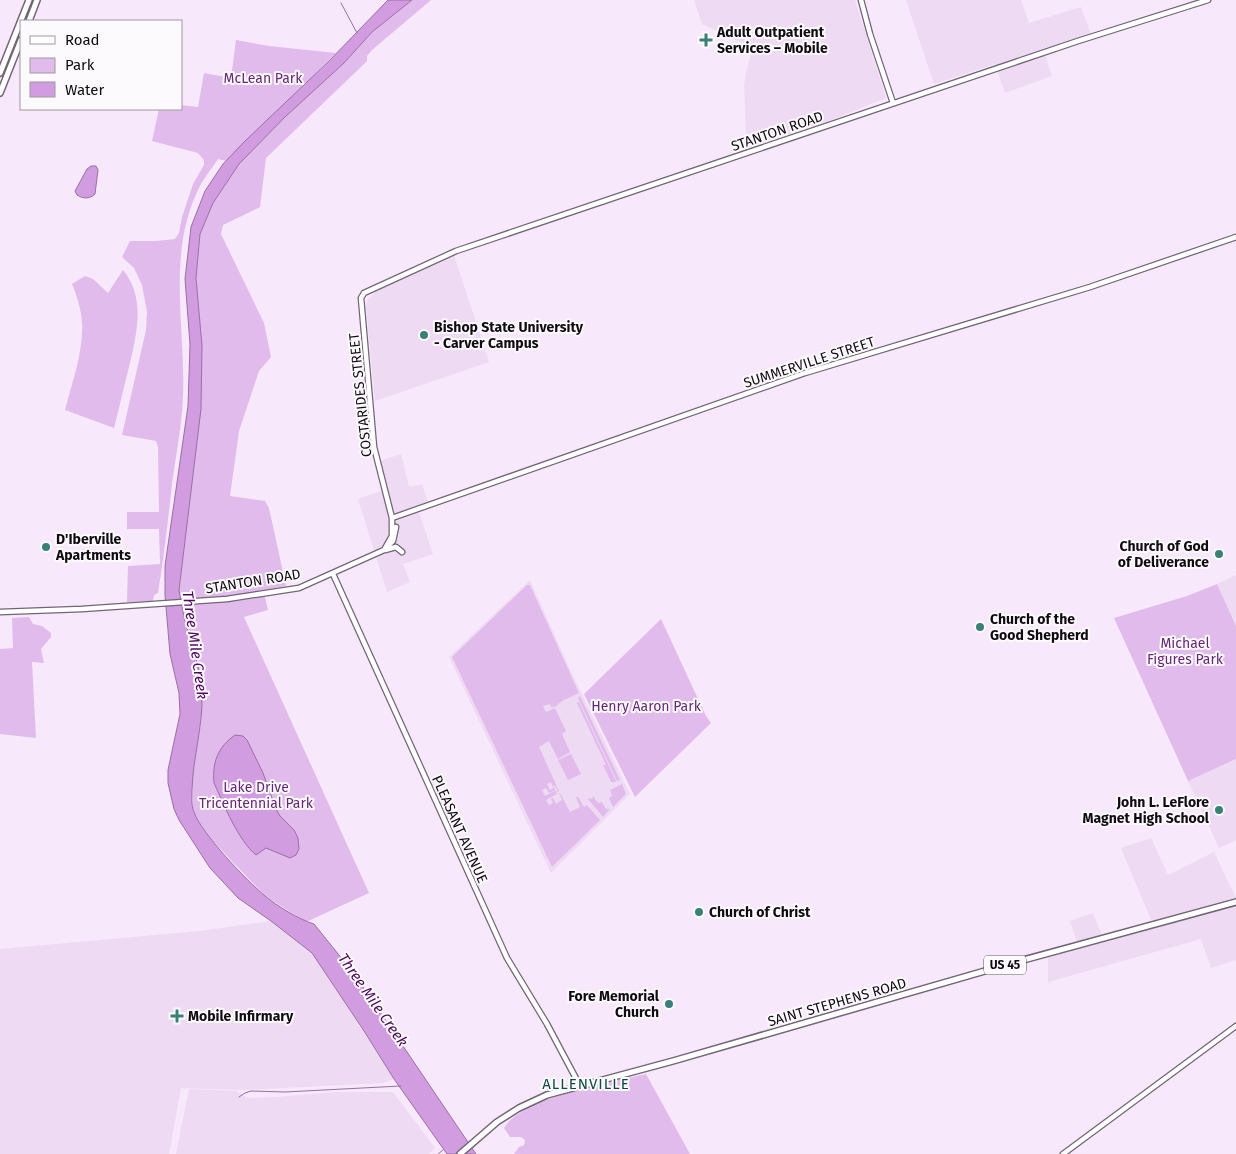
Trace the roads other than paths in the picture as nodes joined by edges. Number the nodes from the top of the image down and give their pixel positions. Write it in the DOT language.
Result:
graph roads {
  1 [pos="29,0"];
  2 [pos="38,0"];
  3 [pos="861,0"];
  4 [pos="1208,0"];
  5 [pos="21,20"];
  6 [pos="29,20"];
  7 [pos="20,23"];
  8 [pos="20,43"];
  9 [pos="0,73"];
  10 [pos="0,93"];
  11 [pos="892,104"];
  12 [pos="1236,237"];
  13 [pos="361,298"];
  14 [pos="392,518"];
  15 [pos="396,527"];
  16 [pos="384,550"];
  17 [pos="402,552"];
  18 [pos="333,574"];
  19 [pos="0,612"];
  20 [pos="1236,902"];
  21 [pos="1236,1026"];
  22 [pos="580,1086"];
  23 [pos="460,1154"];
  24 [pos="1063,1154"];
  1 -- 5 [label="main road"];
  2 -- 6 [label="main road"];
  3 -- 11 [label="street"];
  4 -- 11 [label="street, STANTON ROAD"];
  7 -- 9 [label="main road"];
  8 -- 10 [label="main road"];
  11 -- 13 [label="street, STANTON ROAD"];
  12 -- 14 [label="street, SUMMERVILLE STREET"];
  13 -- 14 [label="street, COSTARIDES STREET"];
  14 -- 16 [label="street"];
  15 -- 16 [label="street"];
  16 -- 17 [label="street"];
  16 -- 18 [label="street, STANTON ROAD"];
  18 -- 19 [label="street, STANTON ROAD"];
  18 -- 22 [label="street, PLEASANT AVENUE"];
  20 -- 22 [label="main road, SAINT STEPHENS ROAD / US 45"];
  21 -- 24 [label="street"];
  22 -- 23 [label="main road, SAINT STEPHENS ROAD / US 45"];
}
